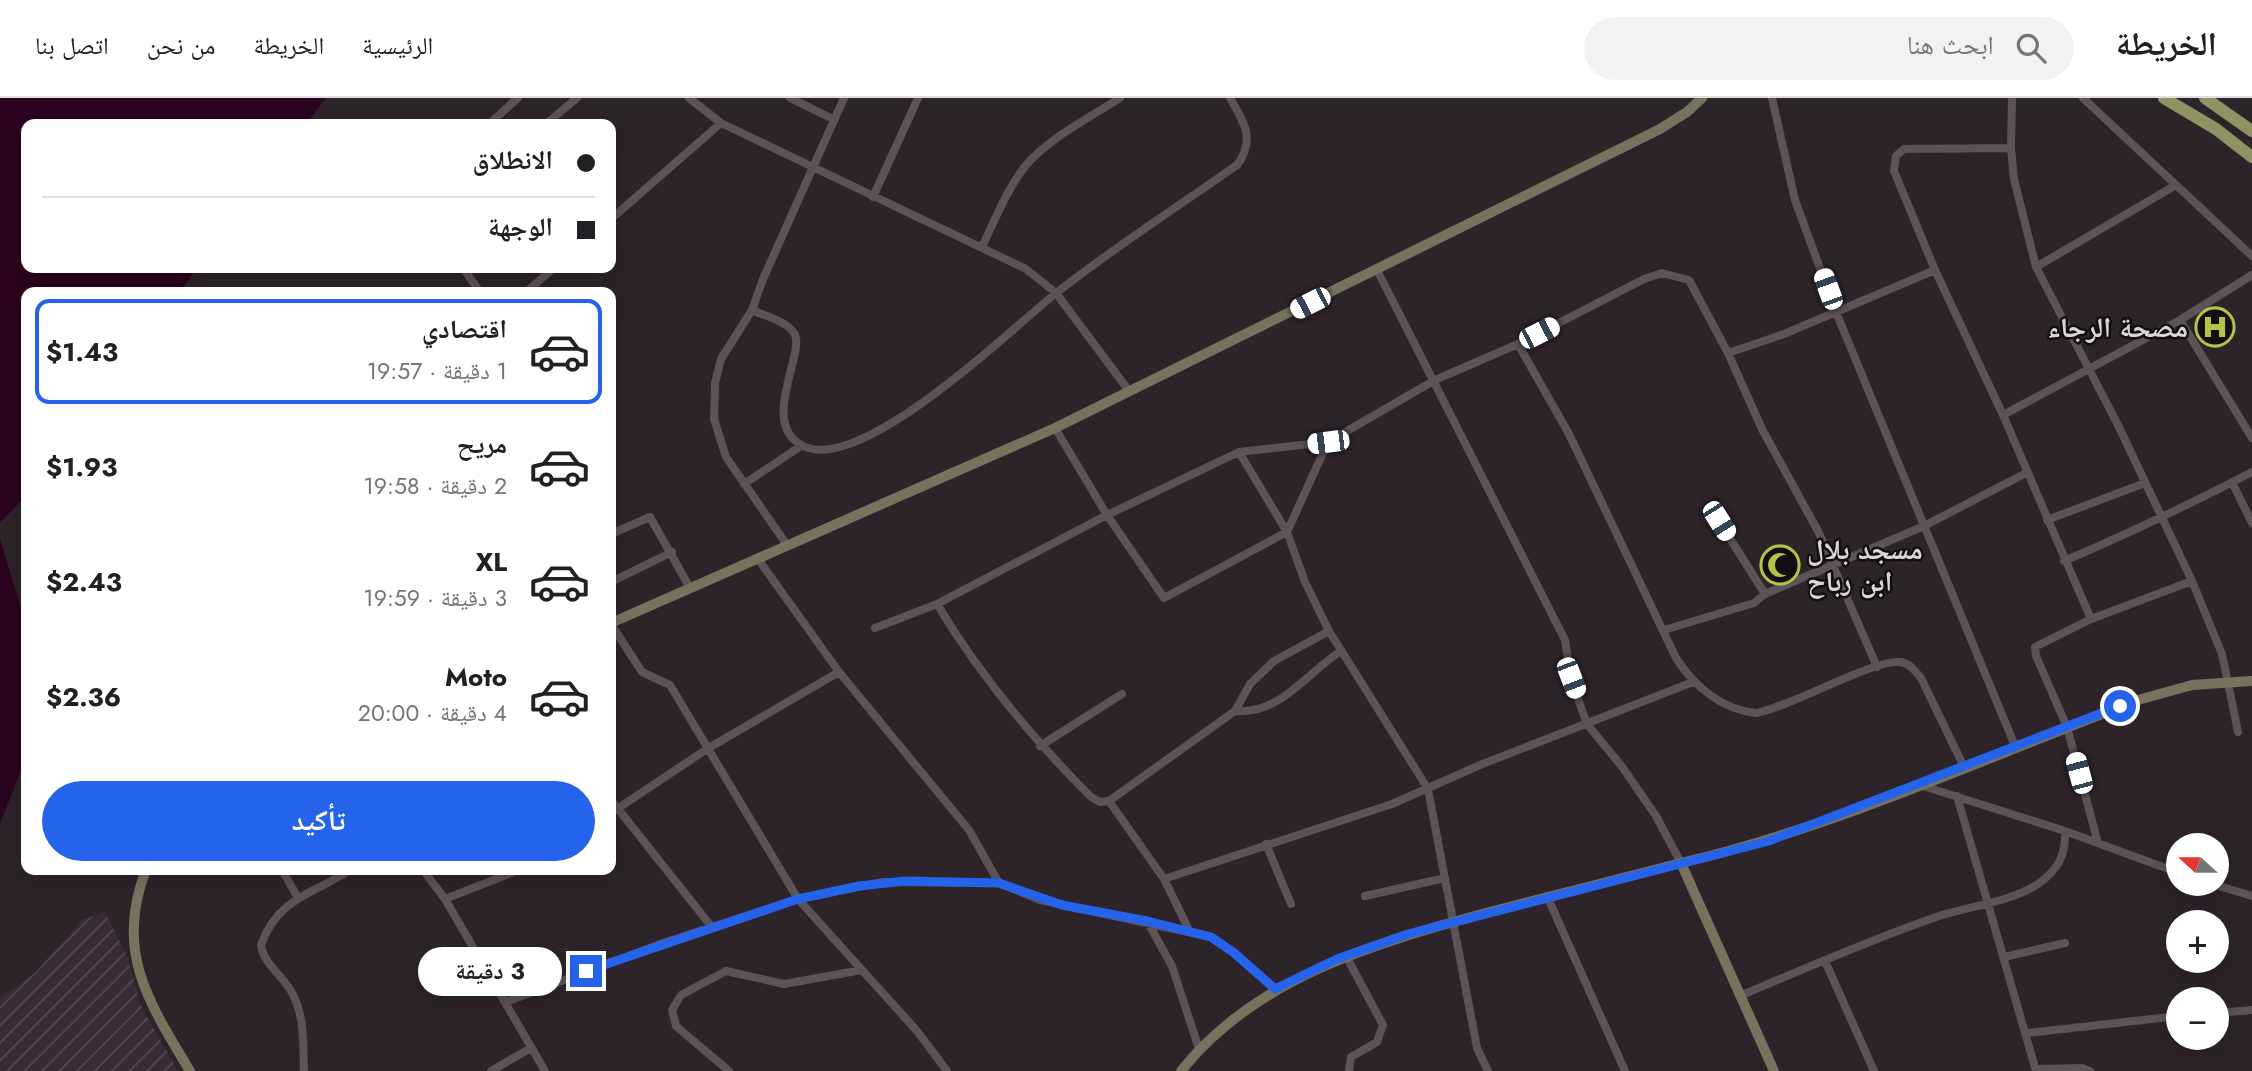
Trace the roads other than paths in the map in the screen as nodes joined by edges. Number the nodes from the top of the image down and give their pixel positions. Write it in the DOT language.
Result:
graph roads {
  1 [pos="518,98"];
  2 [pos="577,98"];
  3 [pos="790,98"];
  4 [pos="844,98"];
  5 [pos="918,98"];
  6 [pos="1120,98"];
  7 [pos="1230,98"];
  8 [pos="1702,98"];
  9 [pos="1772,98"];
  10 [pos="2012,98"];
  11 [pos="2083,98"];
  12 [pos="2164,98"];
  13 [pos="2205,98"];
  14 [pos="694,100"];
  15 [pos="495,119"];
  16 [pos="552,119"];
  17 [pos="833,119"];
  18 [pos="721,123"];
  19 [pos="2252,131"];
  20 [pos="2011,148"];
  21 [pos="2252,157"];
  22 [pos="812,169"];
  23 [pos="2176,185"];
  24 [pos="873,197"];
  25 [pos="616,215"];
  26 [pos="982,247"];
  27 [pos="2252,256"];
  28 [pos="2036,267"];
  29 [pos="1377,270"];
  30 [pos="1934,270"];
  31 [pos="548,273"];
  32 [pos="2252,275"];
  33 [pos="532,287"];
  34 [pos="1056,293"];
  35 [pos="752,310"];
  36 [pos="1836,312"];
  37 [pos="2180,320"];
  38 [pos="1518,344"];
  39 [pos="1728,354"];
  40 [pos="2089,368"];
  41 [pos="1435,380"];
  42 [pos="1129,391"];
  43 [pos="2003,415"];
  44 [pos="1055,428"];
  45 [pos="2252,438"];
  46 [pos="1328,442"];
  47 [pos="801,446"];
  48 [pos="1239,452"];
  49 [pos="2028,472"];
  50 [pos="2252,472"];
  51 [pos="2232,482"];
  52 [pos="2145,483"];
  53 [pos="744,484"];
  54 [pos="1107,515"];
  55 [pos="2161,518"];
  56 [pos="2047,520"];
  57 [pos="1719,521"];
  58 [pos="2252,523"];
  59 [pos="1924,526"];
  60 [pos="1287,531"];
  61 [pos="616,532"];
  62 [pos="788,545"];
  63 [pos="672,552"];
  64 [pos="758,559"];
  65 [pos="2064,561"];
  66 [pos="1835,565"];
  67 [pos="616,580"];
  68 [pos="2192,581"];
  69 [pos="691,587"];
  70 [pos="1765,594"];
  71 [pos="937,604"];
  72 [pos="2091,619"];
  73 [pos="616,622"];
  74 [pos="875,628"];
  75 [pos="1329,631"];
  76 [pos="1664,631"];
  77 [pos="616,632"];
  78 [pos="1341,651"];
  79 [pos="1877,667"];
  80 [pos="839,672"];
  81 [pos="2230,681"];
  82 [pos="2252,681"];
  83 [pos="1693,682"];
  84 [pos="1122,694"];
  85 [pos="1235,711"];
  86 [pos="1587,724"];
  87 [pos="2067,727"];
  88 [pos="2238,732"];
  89 [pos="1040,746"];
  90 [pos="2015,746"];
  91 [pos="707,749"];
  92 [pos="1964,767"];
  93 [pos="1920,785"];
  94 [pos="1428,789"];
  95 [pos="1956,796"];
  96 [pos="1109,801"];
  97 [pos="616,809"];
  98 [pos="616,812"];
  99 [pos="2065,831"];
  100 [pos="2098,843"];
  101 [pos="1266,844"];
  102 [pos="1681,863"];
  103 [pos="2166,868"];
  104 [pos="145,875"];
  105 [pos="285,875"];
  106 [pos="334,875"];
  107 [pos="426,875"];
  108 [pos="506,875"];
  109 [pos="1445,878"];
  110 [pos="1164,879"];
  111 [pos="999,883"];
  112 [pos="2230,889"];
  113 [pos="297,896"];
  114 [pos="1365,896"];
  115 [pos="2252,896"];
  116 [pos="1547,897"];
  117 [pos="445,899"];
  118 [pos="798,899"];
  119 [pos="1291,904"];
  120 [pos="1986,904"];
  121 [pos="1147,921"];
  122 [pos="1453,922"];
  123 [pos="710,926"];
  124 [pos="1189,932"];
  125 [pos="2066,943"];
  126 [pos="1346,956"];
  127 [pos="2004,957"];
  128 [pos="1825,961"];
  129 [pos="862,970"];
  130 [pos="1275,989"];
  131 [pos="1742,995"];
  132 [pos="506,1002"];
  133 [pos="2252,1010"];
  134 [pos="2229,1012"];
  135 [pos="2166,1017"];
  136 [pos="2028,1033"];
  137 [pos="531,1048"];
  138 [pos="1199,1049"];
  139 [pos="2036,1070"];
  140 [pos="190,1071"];
  141 [pos="304,1071"];
  142 [pos="491,1071"];
  143 [pos="545,1071"];
  144 [pos="729,1071"];
  145 [pos="947,1071"];
  146 [pos="1181,1071"];
  147 [pos="1349,1071"];
  148 [pos="1488,1071"];
  149 [pos="1625,1071"];
  150 [pos="1774,1071"];
  151 [pos="1874,1071"];
  152 [pos="2090,1071"];
  1 -- 15 [label="street"];
  2 -- 16 [label="street"];
  3 -- 17 [label="street"];
  4 -- 17 [label="street"];
  5 -- 24 [label="street"];
  6 -- 26 [label="street"];
  7 -- 34 [label="street"];
  8 -- 29 [label="street"];
  9 -- 36 [label="street"];
  10 -- 20 [label="street"];
  11 -- 23 [label="street"];
  12 -- 21 [label="main road"];
  13 -- 19 [label="main road"];
  14 -- 18 [label="street"];
  17 -- 22 [label="street"];
  18 -- 22 [label="street"];
  18 -- 25 [label="street"];
  20 -- 28 [label="street"];
  20 -- 30 [label="street"];
  22 -- 24 [label="street"];
  22 -- 35 [label="street"];
  23 -- 27 [label="street"];
  23 -- 28 [label="street"];
  24 -- 26 [label="street"];
  26 -- 34 [label="street"];
  28 -- 40 [label="street"];
  29 -- 41 [label="street"];
  29 -- 42 [label="street"];
  30 -- 36 [label="street"];
  30 -- 43 [label="street"];
  31 -- 33 [label="street"];
  32 -- 37 [label="street"];
  34 -- 42 [label="street"];
  34 -- 47 [label="street"];
  35 -- 47 [label="street"];
  35 -- 53 [label="street"];
  36 -- 39 [label="street"];
  36 -- 59 [label="street"];
  37 -- 40 [label="street"];
  37 -- 45 [label="street"];
  38 -- 39 [label="street"];
  38 -- 41 [label="street"];
  38 -- 76 [label="street"];
  39 -- 66 [label="street"];
  40 -- 43 [label="street"];
  40 -- 52 [label="street"];
  41 -- 46 [label="street"];
  41 -- 86 [label="street"];
  42 -- 44 [label="street"];
  43 -- 49 [label="street"];
  44 -- 54 [label="street"];
  44 -- 62 [label="street"];
  46 -- 48 [label="street"];
  46 -- 60 [label="street"];
  47 -- 53 [label="street"];
  48 -- 54 [label="street"];
  48 -- 60 [label="street"];
  49 -- 56 [label="street"];
  49 -- 59 [label="street"];
  50 -- 51 [label="street"];
  51 -- 55 [label="street"];
  51 -- 58 [label="street"];
  52 -- 55 [label="street"];
  52 -- 56 [label="street"];
  53 -- 62 [label="street"];
  54 -- 60 [label="street"];
  54 -- 71 [label="street"];
  55 -- 65 [label="street"];
  55 -- 68 [label="street"];
  56 -- 65 [label="street"];
  57 -- 70 [label="street"];
  59 -- 66 [label="street"];
  59 -- 90 [label="street"];
  60 -- 75 [label="street"];
  61 -- 63 [label="street"];
  62 -- 64 [label="street"];
  63 -- 67 [label="street"];
  63 -- 69 [label="street"];
  64 -- 69 [label="street"];
  64 -- 80 [label="street"];
  65 -- 72 [label="street"];
  66 -- 70 [label="street"];
  66 -- 79 [label="street"];
  68 -- 72 [label="street"];
  68 -- 81 [label="street"];
  69 -- 73 [label="street"];
  70 -- 76 [label="street"];
  71 -- 74 [label="street"];
  71 -- 89 [label="street"];
  72 -- 87 [label="street"];
  75 -- 78 [label="street"];
  75 -- 85 [label="street"];
  76 -- 83 [label="street"];
  77 -- 91 [label="street"];
  78 -- 85 [label="street"];
  78 -- 94 [label="street"];
  79 -- 83 [label="street"];
  79 -- 92 [label="street"];
  80 -- 91 [label="street"];
  80 -- 111 [label="street"];
  81 -- 82 [label="street"];
  81 -- 87 [label="street"];
  81 -- 88 [label="street"];
  83 -- 86 [label="street"];
  84 -- 89 [label="street"];
  85 -- 96 [label="street"];
  86 -- 94 [label="street"];
  86 -- 102 [label="street"];
  87 -- 90 [label="street"];
  87 -- 100 [label="street"];
  89 -- 96 [label="street"];
  90 -- 92 [label="street"];
  91 -- 97 [label="street"];
  91 -- 118 [label="street"];
  92 -- 93 [label="street"];
  93 -- 95 [label="street"];
  93 -- 102 [label="street"];
  94 -- 101 [label="street"];
  94 -- 109 [label="street"];
  95 -- 99 [label="street"];
  95 -- 120 [label="street"];
  96 -- 110 [label="street"];
  98 -- 123 [label="street"];
  99 -- 100 [label="street"];
  99 -- 120 [label="street"];
  100 -- 103 [label="street"];
  101 -- 110 [label="street"];
  101 -- 119 [label="street"];
  102 -- 116 [label="street"];
  102 -- 131 [label="street"];
  104 -- 140 [label="street"];
  105 -- 113 [label="street"];
  106 -- 113 [label="street"];
  107 -- 117 [label="street"];
  108 -- 117 [label="street"];
  109 -- 114 [label="street"];
  109 -- 122 [label="street"];
  110 -- 124 [label="street"];
  111 -- 118 [label="street"];
  111 -- 121 [label="street"];
  112 -- 115 [label="street"];
  113 -- 141 [label="street"];
  116 -- 122 [label="street"];
  116 -- 149 [label="street"];
  117 -- 132 [label="street"];
  118 -- 123 [label="street"];
  118 -- 129 [label="street"];
  120 -- 127 [label="street"];
  120 -- 128 [label="street"];
  121 -- 124 [label="street"];
  121 -- 138 [label="street"];
  122 -- 126 [label="street"];
  122 -- 148 [label="street"];
  123 -- 132 [label="street"];
  124 -- 130 [label="street"];
  125 -- 127 [label="street"];
  126 -- 130 [label="street"];
  126 -- 147 [label="street"];
  127 -- 136 [label="street"];
  128 -- 131 [label="street"];
  128 -- 151 [label="street"];
  129 -- 144 [label="street"];
  129 -- 145 [label="street"];
  130 -- 138 [label="street"];
  131 -- 150 [label="street"];
  132 -- 137 [label="street"];
  133 -- 134 [label="street"];
  135 -- 136 [label="street"];
  136 -- 139 [label="street"];
  137 -- 142 [label="street"];
  137 -- 143 [label="street"];
  138 -- 146 [label="street"];
  139 -- 152 [label="street"];
}
